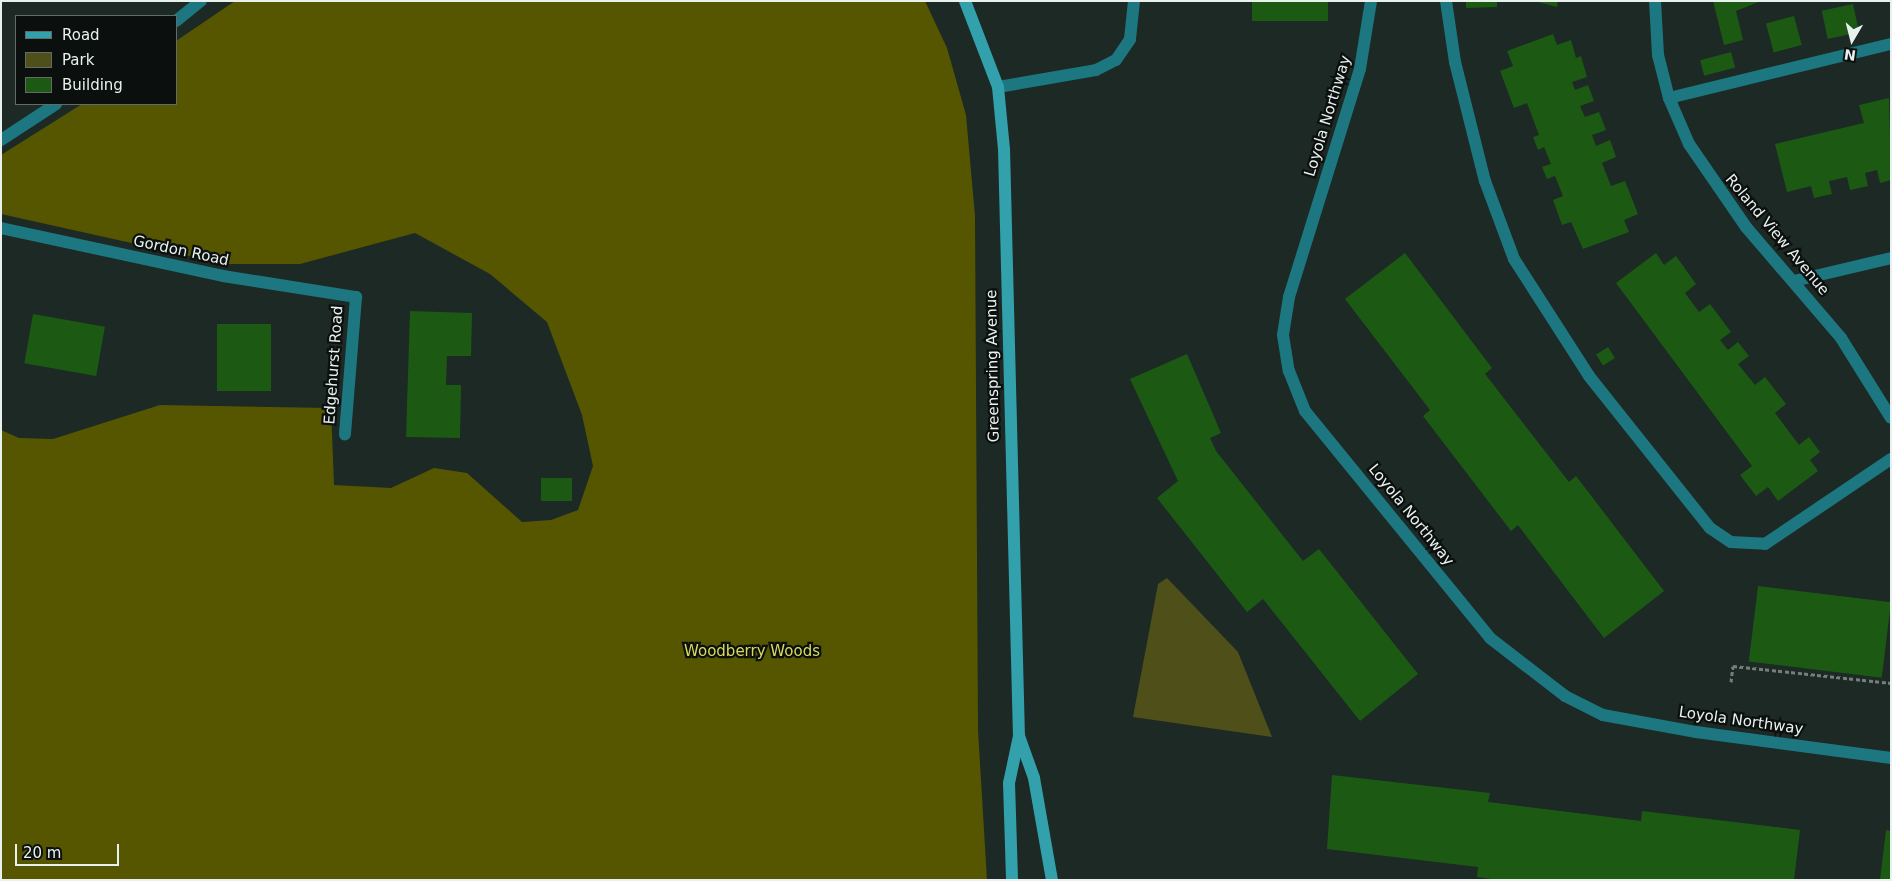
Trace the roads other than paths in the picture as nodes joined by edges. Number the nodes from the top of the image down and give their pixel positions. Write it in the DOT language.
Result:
graph roads {
  1 [pos="201,1"];
  2 [pos="965,1"];
  3 [pos="1134,1"];
  4 [pos="1371,1"];
  5 [pos="1446,1"];
  6 [pos="1655,1"];
  7 [pos="178,19"];
  8 [pos="1891,44"];
  9 [pos="998,87"];
  10 [pos="1669,98"];
  11 [pos="54,105"];
  12 [pos="1,140"];
  13 [pos="1,228"];
  14 [pos="1891,258"];
  15 [pos="1794,281"];
  16 [pos="356,297"];
  17 [pos="1891,418"];
  18 [pos="345,436"];
  19 [pos="1891,459"];
  20 [pos="1019,736"];
  21 [pos="1891,758"];
  22 [pos="1012,880"];
  23 [pos="1052,880"];
  1 -- 7 [label="street"];
  2 -- 9 [label="main road, Greenspring Avenue"];
  3 -- 9 [label="street"];
  4 -- 21 [label="street, Loyola Northway"];
  5 -- 19 [label="street"];
  6 -- 10 [label="street, Roland View Avenue"];
  8 -- 10 [label="street"];
  9 -- 20 [label="main road, Greenspring Avenue"];
  10 -- 15 [label="street, Roland View Avenue"];
  11 -- 12 [label="street"];
  13 -- 16 [label="street, Gordon Road"];
  14 -- 15 [label="street"];
  15 -- 17 [label="street, Roland View Avenue"];
  16 -- 18 [label="street, Edgehurst Road"];
  20 -- 22 [label="main road, Greenspring Avenue"];
  20 -- 23 [label="main road, Greenspring Avenue"];
}
